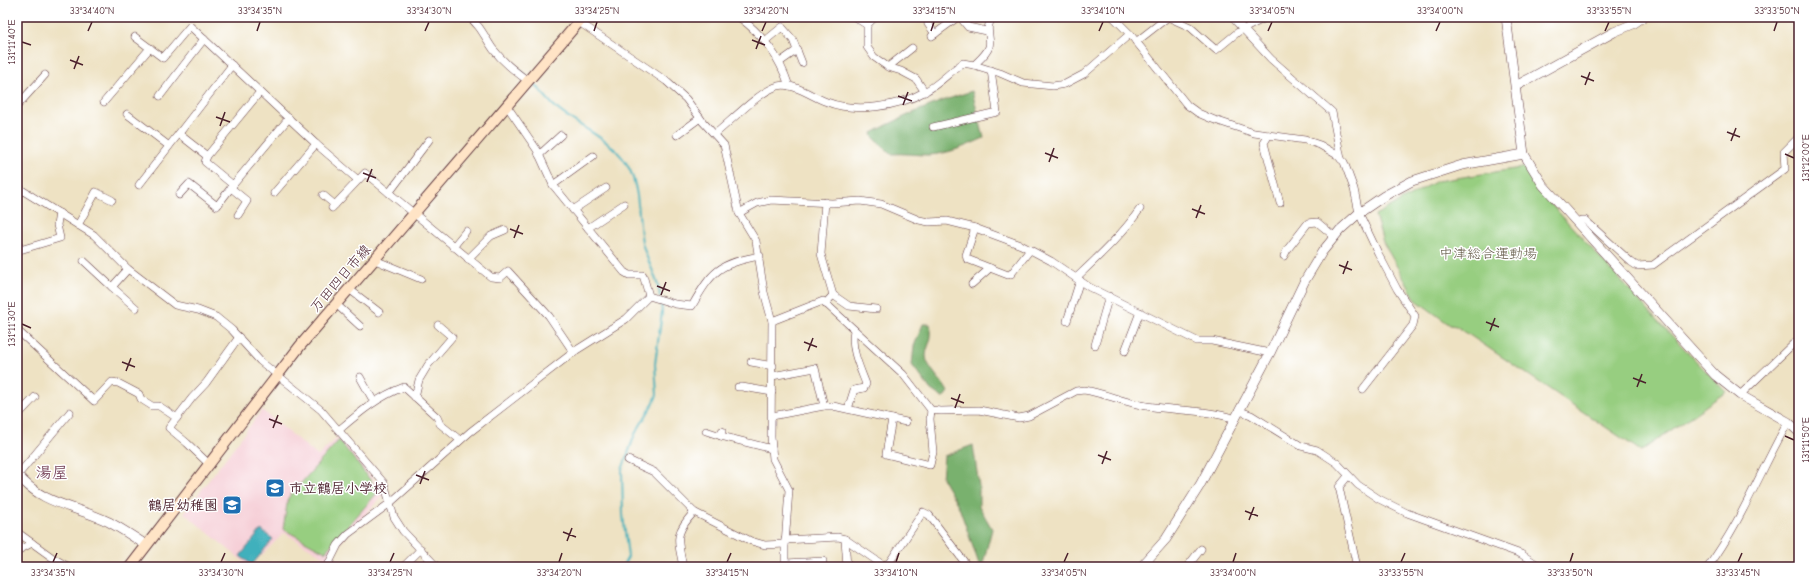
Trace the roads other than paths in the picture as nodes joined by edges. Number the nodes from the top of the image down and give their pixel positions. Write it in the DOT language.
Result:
graph roads {
  1 [pos="468,17"];
  2 [pos="739,17"];
  3 [pos="875,17"];
  4 [pos="959,17"];
  5 [pos="994,17"];
  6 [pos="1113,17"];
  7 [pos="1168,17"];
  8 [pos="1232,17"];
  9 [pos="1267,17"];
  10 [pos="1506,17"];
  11 [pos="1643,17"];
  12 [pos="856,18"];
  13 [pos="581,19"];
  14 [pos="928,24"];
  15 [pos="867,25"];
  16 [pos="1244,29"];
  17 [pos="987,31"];
  18 [pos="1130,34"];
  19 [pos="135,37"];
  20 [pos="204,39"];
  21 [pos="765,41"];
  22 [pos="1136,42"];
  23 [pos="150,48"];
  24 [pos="912,48"];
  25 [pos="797,50"];
  26 [pos="780,62"];
  27 [pos="802,63"];
  28 [pos="974,64"];
  29 [pos="232,65"];
  30 [pos="888,67"];
  31 [pos="991,70"];
  32 [pos="45,75"];
  33 [pos="528,81"];
  34 [pos="789,86"];
  35 [pos="1516,86"];
  36 [pos="260,92"];
  37 [pos="925,92"];
  38 [pos="160,96"];
  39 [pos="104,102"];
  40 [pos="17,106"];
  41 [pos="507,106"];
  42 [pos="126,114"];
  43 [pos="289,118"];
  44 [pos="700,118"];
  45 [pos="933,128"];
  46 [pos="179,134"];
  47 [pos="715,134"];
  48 [pos="561,135"];
  49 [pos="677,135"];
  50 [pos="1269,136"];
  51 [pos="1799,137"];
  52 [pos="429,140"];
  53 [pos="316,144"];
  54 [pos="169,146"];
  55 [pos="1524,154"];
  56 [pos="539,155"];
  57 [pos="207,156"];
  58 [pos="593,156"];
  59 [pos="1341,159"];
  60 [pos="358,180"];
  61 [pos="139,185"];
  62 [pos="553,186"];
  63 [pos="17,187"];
  64 [pos="232,187"];
  65 [pos="606,188"];
  66 [pos="274,193"];
  67 [pos="389,193"];
  68 [pos="323,194"];
  69 [pos="179,196"];
  70 [pos="112,200"];
  71 [pos="825,202"];
  72 [pos="1280,203"];
  73 [pos="624,204"];
  74 [pos="1140,209"];
  75 [pos="573,210"];
  76 [pos="59,213"];
  77 [pos="739,213"];
  78 [pos="1359,213"];
  79 [pos="414,214"];
  80 [pos="238,215"];
  81 [pos="1577,223"];
  82 [pos="78,225"];
  83 [pos="588,228"];
  84 [pos="975,228"];
  85 [pos="505,230"];
  86 [pos="466,232"];
  87 [pos="1335,237"];
  88 [pos="17,239"];
  89 [pos="453,247"];
  90 [pos="1030,250"];
  91 [pos="760,256"];
  92 [pos="1284,256"];
  93 [pos="468,259"];
  94 [pos="375,260"];
  95 [pos="84,261"];
  96 [pos="990,268"];
  97 [pos="128,270"];
  98 [pos="421,279"];
  99 [pos="1078,279"];
  100 [pos="972,284"];
  101 [pos="112,287"];
  102 [pos="349,289"];
  103 [pos="649,296"];
  104 [pos="833,296"];
  105 [pos="1109,296"];
  106 [pos="336,304"];
  107 [pos="825,304"];
  108 [pos="136,308"];
  109 [pos="876,309"];
  110 [pos="379,312"];
  111 [pos="1140,312"];
  112 [pos="772,321"];
  113 [pos="1067,321"];
  114 [pos="438,325"];
  115 [pos="360,326"];
  116 [pos="17,330"];
  117 [pos="854,330"];
  118 [pos="239,337"];
  119 [pos="1797,341"];
  120 [pos="1095,345"];
  121 [pos="1124,351"];
  122 [pos="574,353"];
  123 [pos="1270,353"];
  124 [pos="751,362"];
  125 [pos="773,366"];
  126 [pos="278,374"];
  127 [pos="772,376"];
  128 [pos="360,378"];
  129 [pos="738,387"];
  130 [pos="1363,389"];
  131 [pos="772,392"];
  132 [pos="1740,395"];
  133 [pos="35,397"];
  134 [pos="415,397"];
  135 [pos="374,402"];
  136 [pos="824,406"];
  137 [pos="848,409"];
  138 [pos="931,410"];
  139 [pos="70,412"];
  140 [pos="1238,415"];
  141 [pos="17,416"];
  142 [pos="772,416"];
  143 [pos="177,418"];
  144 [pos="892,419"];
  145 [pos="906,422"];
  146 [pos="1788,422"];
  147 [pos="339,430"];
  148 [pos="706,431"];
  149 [pos="1799,432"];
  150 [pos="460,440"];
  151 [pos="772,449"];
  152 [pos="628,460"];
  153 [pos="210,465"];
  154 [pos="18,475"];
  155 [pos="1348,476"];
  156 [pos="390,503"];
  157 [pos="694,512"];
  158 [pos="17,532"];
  159 [pos="845,539"];
  160 [pos="785,542"];
  161 [pos="32,543"];
  162 [pos="146,545"];
  163 [pos="420,549"];
  164 [pos="1201,549"];
  165 [pos="17,554"];
  166 [pos="823,561"];
  167 [pos="786,565"];
  168 [pos="69,567"];
  169 [pos="130,567"];
  170 [pos="327,567"];
  171 [pos="403,567"];
  172 [pos="437,567"];
  173 [pos="683,567"];
  174 [pos="847,567"];
  175 [pos="968,567"];
  176 [pos="1141,567"];
  177 [pos="1187,567"];
  178 [pos="1357,567"];
  179 [pos="1541,567"];
  180 [pos="1708,567"];
  1 -- 33 [label="street"];
  2 -- 21 [label="street"];
  3 -- 15 [label="street"];
  4 -- 14 [label="street"];
  4 -- 17 [label="street"];
  5 -- 17 [label="street"];
  6 -- 18 [label="street"];
  7 -- 16 [label="street"];
  7 -- 22 [label="street"];
  8 -- 16 [label="street"];
  9 -- 16 [label="street"];
  10 -- 35 [label="street"];
  11 -- 35 [label="street"];
  12 -- 15 [label="street"];
  13 -- 33 [label="main road, 万田四日市線"];
  13 -- 44 [label="street"];
  15 -- 30 [label="street"];
  16 -- 59 [label="street"];
  17 -- 28 [label="street"];
  18 -- 22 [label="street"];
  18 -- 31 [label="street"];
  19 -- 23 [label="street"];
  20 -- 23 [label="street"];
  20 -- 29 [label="street"];
  20 -- 38 [label="street"];
  21 -- 25 [label="street"];
  21 -- 26 [label="street"];
  22 -- 50 [label="street"];
  23 -- 39 [label="street"];
  24 -- 30 [label="street"];
  25 -- 26 [label="street"];
  25 -- 27 [label="street"];
  26 -- 34 [label="street"];
  28 -- 31 [label="street"];
  28 -- 37 [label="street"];
  29 -- 36 [label="street"];
  29 -- 46 [label="street"];
  30 -- 37 [label="street"];
  31 -- 45 [label="street"];
  32 -- 40 [label="street"];
  33 -- 41 [label="main road, 万田四日市線"];
  34 -- 37 [label="street"];
  34 -- 47 [label="street"];
  35 -- 55 [label="street"];
  36 -- 43 [label="street"];
  36 -- 57 [label="street"];
  41 -- 56 [label="street"];
  41 -- 79 [label="main road, 万田四日市線"];
  42 -- 54 [label="street"];
  43 -- 53 [label="street"];
  43 -- 64 [label="street"];
  44 -- 47 [label="street"];
  44 -- 49 [label="street"];
  46 -- 54 [label="street"];
  46 -- 57 [label="street"];
  47 -- 77 [label="street"];
  48 -- 56 [label="street"];
  50 -- 59 [label="street"];
  50 -- 72 [label="street"];
  51 -- 81 [label="street"];
  52 -- 67 [label="street"];
  53 -- 60 [label="street"];
  53 -- 66 [label="street"];
  54 -- 61 [label="street"];
  55 -- 78 [label="street"];
  55 -- 81 [label="street"];
  56 -- 62 [label="street"];
  57 -- 64 [label="street"];
  58 -- 62 [label="street"];
  59 -- 78 [label="street"];
  60 -- 67 [label="street"];
  60 -- 68 [label="street"];
  62 -- 75 [label="street"];
  63 -- 76 [label="street"];
  64 -- 69 [label="street"];
  64 -- 80 [label="street"];
  65 -- 75 [label="street"];
  67 -- 79 [label="street"];
  70 -- 82 [label="street"];
  71 -- 77 [label="street"];
  71 -- 84 [label="street"];
  71 -- 104 [label="street"];
  73 -- 83 [label="street"];
  74 -- 99 [label="street"];
  75 -- 83 [label="street"];
  76 -- 82 [label="street"];
  76 -- 88 [label="street"];
  77 -- 91 [label="street"];
  78 -- 87 [label="street"];
  78 -- 130 [label="street"];
  79 -- 89 [label="street"];
  79 -- 94 [label="main road, 万田四日市線"];
  81 -- 132 [label="street"];
  82 -- 97 [label="street"];
  83 -- 103 [label="street"];
  84 -- 90 [label="street"];
  84 -- 96 [label="street"];
  85 -- 93 [label="street"];
  86 -- 89 [label="street"];
  87 -- 92 [label="street"];
  87 -- 123 [label="street"];
  89 -- 93 [label="street"];
  90 -- 96 [label="street"];
  90 -- 99 [label="street"];
  91 -- 103 [label="street"];
  91 -- 112 [label="street"];
  93 -- 122 [label="street"];
  94 -- 98 [label="street"];
  94 -- 102 [label="main road, 万田四日市線"];
  95 -- 101 [label="street"];
  96 -- 100 [label="street"];
  97 -- 101 [label="street"];
  97 -- 118 [label="street"];
  99 -- 105 [label="street"];
  99 -- 113 [label="street"];
  101 -- 108 [label="street"];
  102 -- 106 [label="main road, 万田四日市線"];
  102 -- 110 [label="street"];
  103 -- 122 [label="street"];
  104 -- 107 [label="street"];
  104 -- 109 [label="street"];
  105 -- 111 [label="street"];
  105 -- 120 [label="street"];
  106 -- 115 [label="street"];
  106 -- 126 [label="main road, 万田四日市線"];
  107 -- 112 [label="street"];
  107 -- 117 [label="street"];
  111 -- 121 [label="street"];
  111 -- 123 [label="street"];
  112 -- 125 [label="street"];
  114 -- 134 [label="street"];
  116 -- 143 [label="street"];
  117 -- 137 [label="street"];
  117 -- 138 [label="street"];
  118 -- 126 [label="street"];
  118 -- 143 [label="street"];
  119 -- 132 [label="street"];
  122 -- 150 [label="street"];
  123 -- 140 [label="street"];
  124 -- 125 [label="street"];
  125 -- 127 [label="street"];
  126 -- 147 [label="street"];
  126 -- 153 [label="main road, 万田四日市線"];
  127 -- 131 [label="street"];
  127 -- 136 [label="street"];
  128 -- 135 [label="street"];
  129 -- 131 [label="street"];
  131 -- 142 [label="street"];
  132 -- 146 [label="street"];
  133 -- 141 [label="street"];
  134 -- 135 [label="street"];
  134 -- 150 [label="street"];
  135 -- 147 [label="street"];
  136 -- 137 [label="street"];
  136 -- 142 [label="street"];
  137 -- 144 [label="street"];
  138 -- 140 [label="street"];
  138 -- 144 [label="street"];
  139 -- 154 [label="street"];
  140 -- 155 [label="street"];
  140 -- 176 [label="street"];
  142 -- 151 [label="street"];
  143 -- 153 [label="street"];
  144 -- 145 [label="street"];
  146 -- 149 [label="street"];
  146 -- 180 [label="street"];
  147 -- 156 [label="street"];
  148 -- 151 [label="street"];
  150 -- 156 [label="street"];
  151 -- 160 [label="street"];
  152 -- 157 [label="street"];
  153 -- 162 [label="main road, 万田四日市線"];
  154 -- 162 [label="street"];
  155 -- 178 [label="street"];
  155 -- 179 [label="street"];
  156 -- 163 [label="street"];
  156 -- 170 [label="street"];
  157 -- 160 [label="street"];
  157 -- 173 [label="street"];
  158 -- 161 [label="street"];
  159 -- 160 [label="street"];
  159 -- 174 [label="street"];
  159 -- 175 [label="street"];
  160 -- 167 [label="street"];
  161 -- 165 [label="street"];
  161 -- 168 [label="street"];
  162 -- 169 [label="main road, 万田四日市線"];
  163 -- 171 [label="street"];
  163 -- 172 [label="street"];
  164 -- 177 [label="street"];
  166 -- 167 [label="street"];
}
